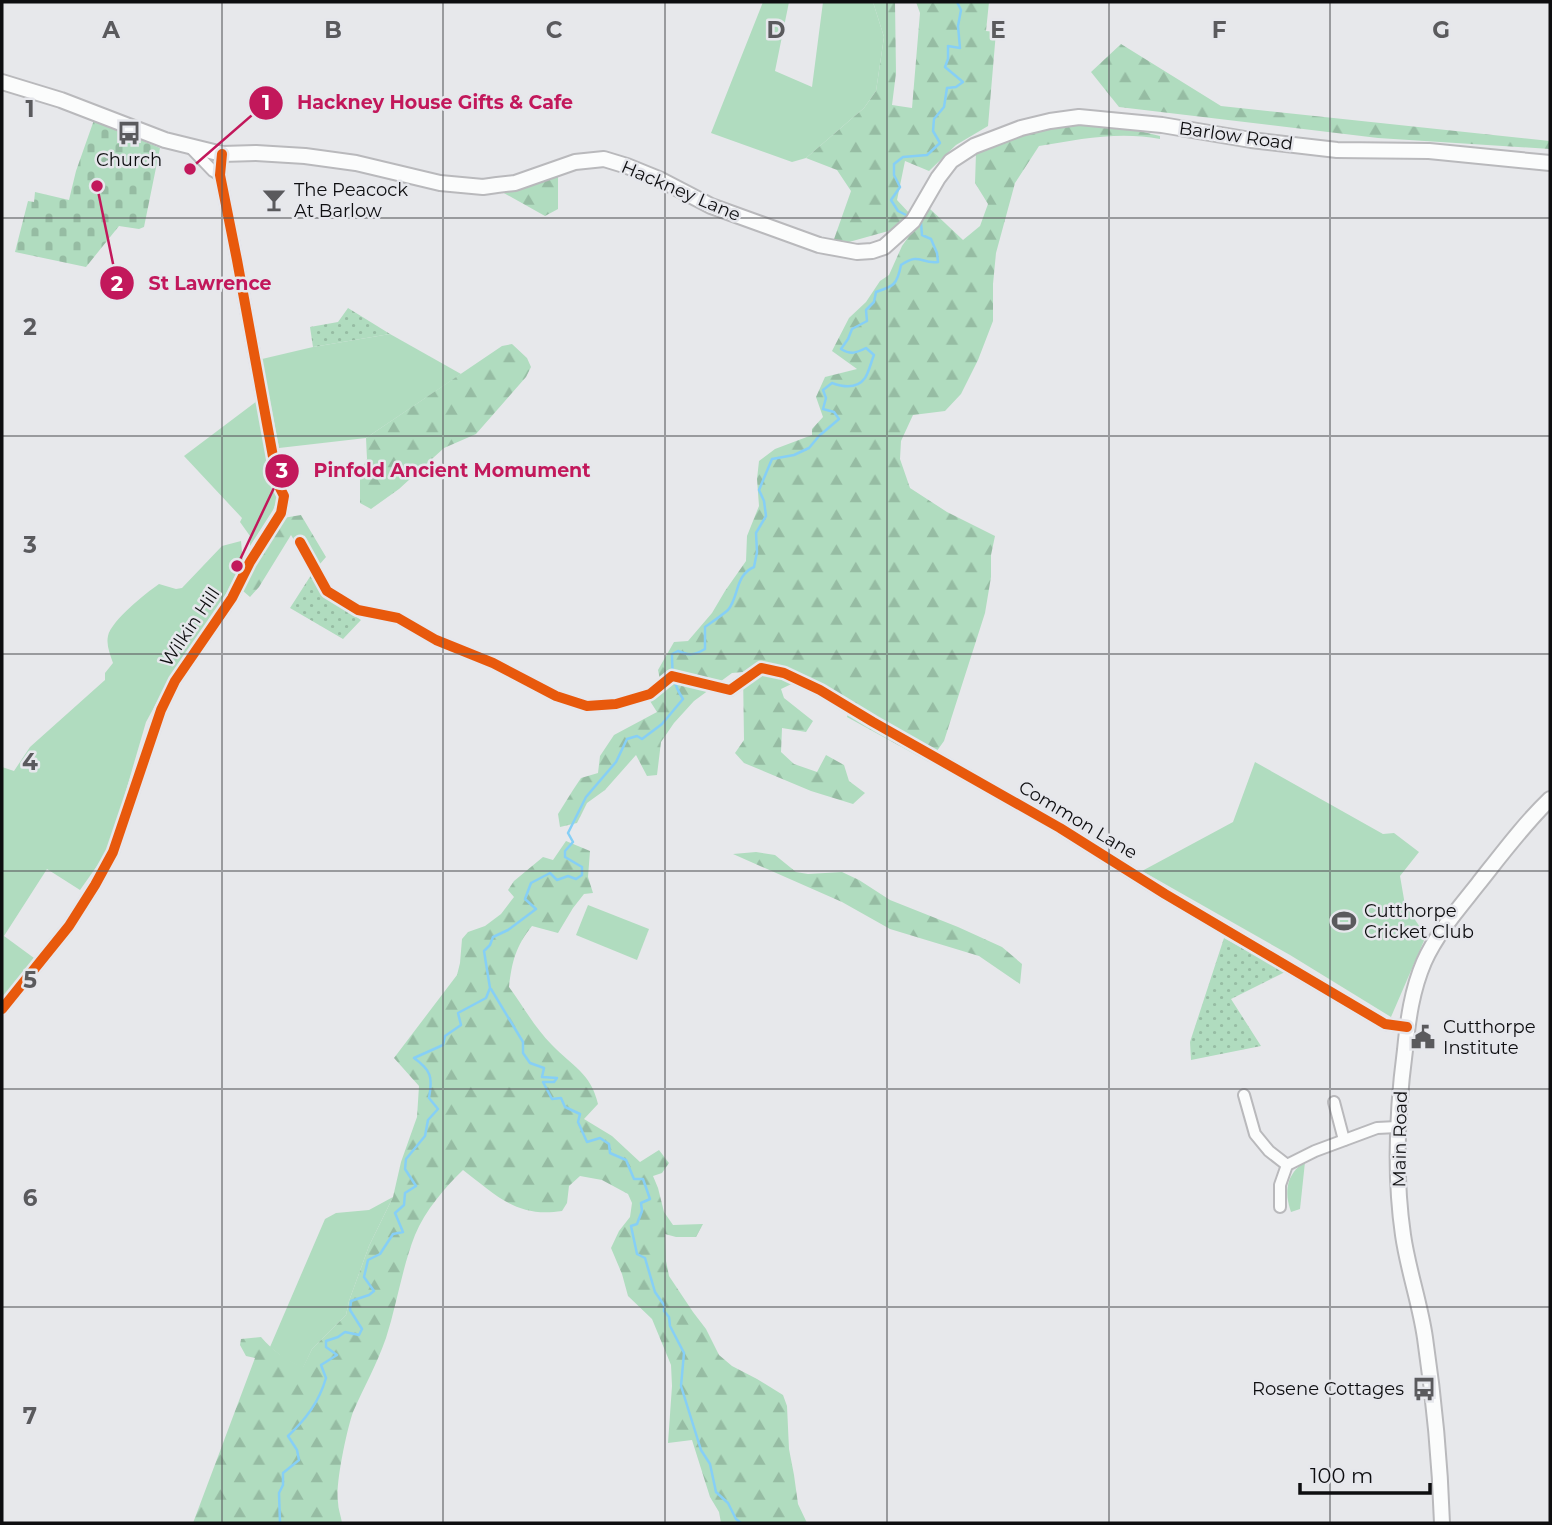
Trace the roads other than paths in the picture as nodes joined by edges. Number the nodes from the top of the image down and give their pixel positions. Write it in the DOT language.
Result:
graph roads {
  1 [pos="2,82"];
  2 [pos="189,146"];
  3 [pos="222,154"];
  4 [pos="1550,163"];
  5 [pos="220,175"];
  6 [pos="938,178"];
  7 [pos="730,690"];
  8 [pos="1550,799"];
  9 [pos="2,1009"];
  10 [pos="1385,1024"];
  11 [pos="1407,1027"];
  12 [pos="1405,1045"];
  13 [pos="1244,1095"];
  14 [pos="1334,1102"];
  15 [pos="1397,1127"];
  16 [pos="1344,1140"];
  17 [pos="1287,1165"];
  18 [pos="1280,1207"];
  19 [pos="1442,1523"];
  1 -- 2 [label="main road, Hackney Lane"];
  2 -- 3 [label="main road, Hackney Lane"];
  2 -- 5 [label="street"];
  3 -- 5 [label="street, Wilkin Hill"];
  3 -- 6 [label="main road, Hackney Lane"];
  4 -- 6 [label="main road, Barlow Road"];
  5 -- 9 [label="street, Wilkin Hill"];
  7 -- 10 [label="street, Common Lane"];
  8 -- 11 [label="main road, Main Road"];
  10 -- 11 [label="street, Common Lane"];
  10 -- 12 [label="street, Common Lane"];
  11 -- 12 [label="main road, Main Road"];
  12 -- 15 [label="main road, Main Road"];
  13 -- 17 [label="street"];
  14 -- 16 [label="street"];
  15 -- 16 [label="street"];
  15 -- 19 [label="main road, Main Road"];
  16 -- 17 [label="street"];
  17 -- 18 [label="street"];
}
